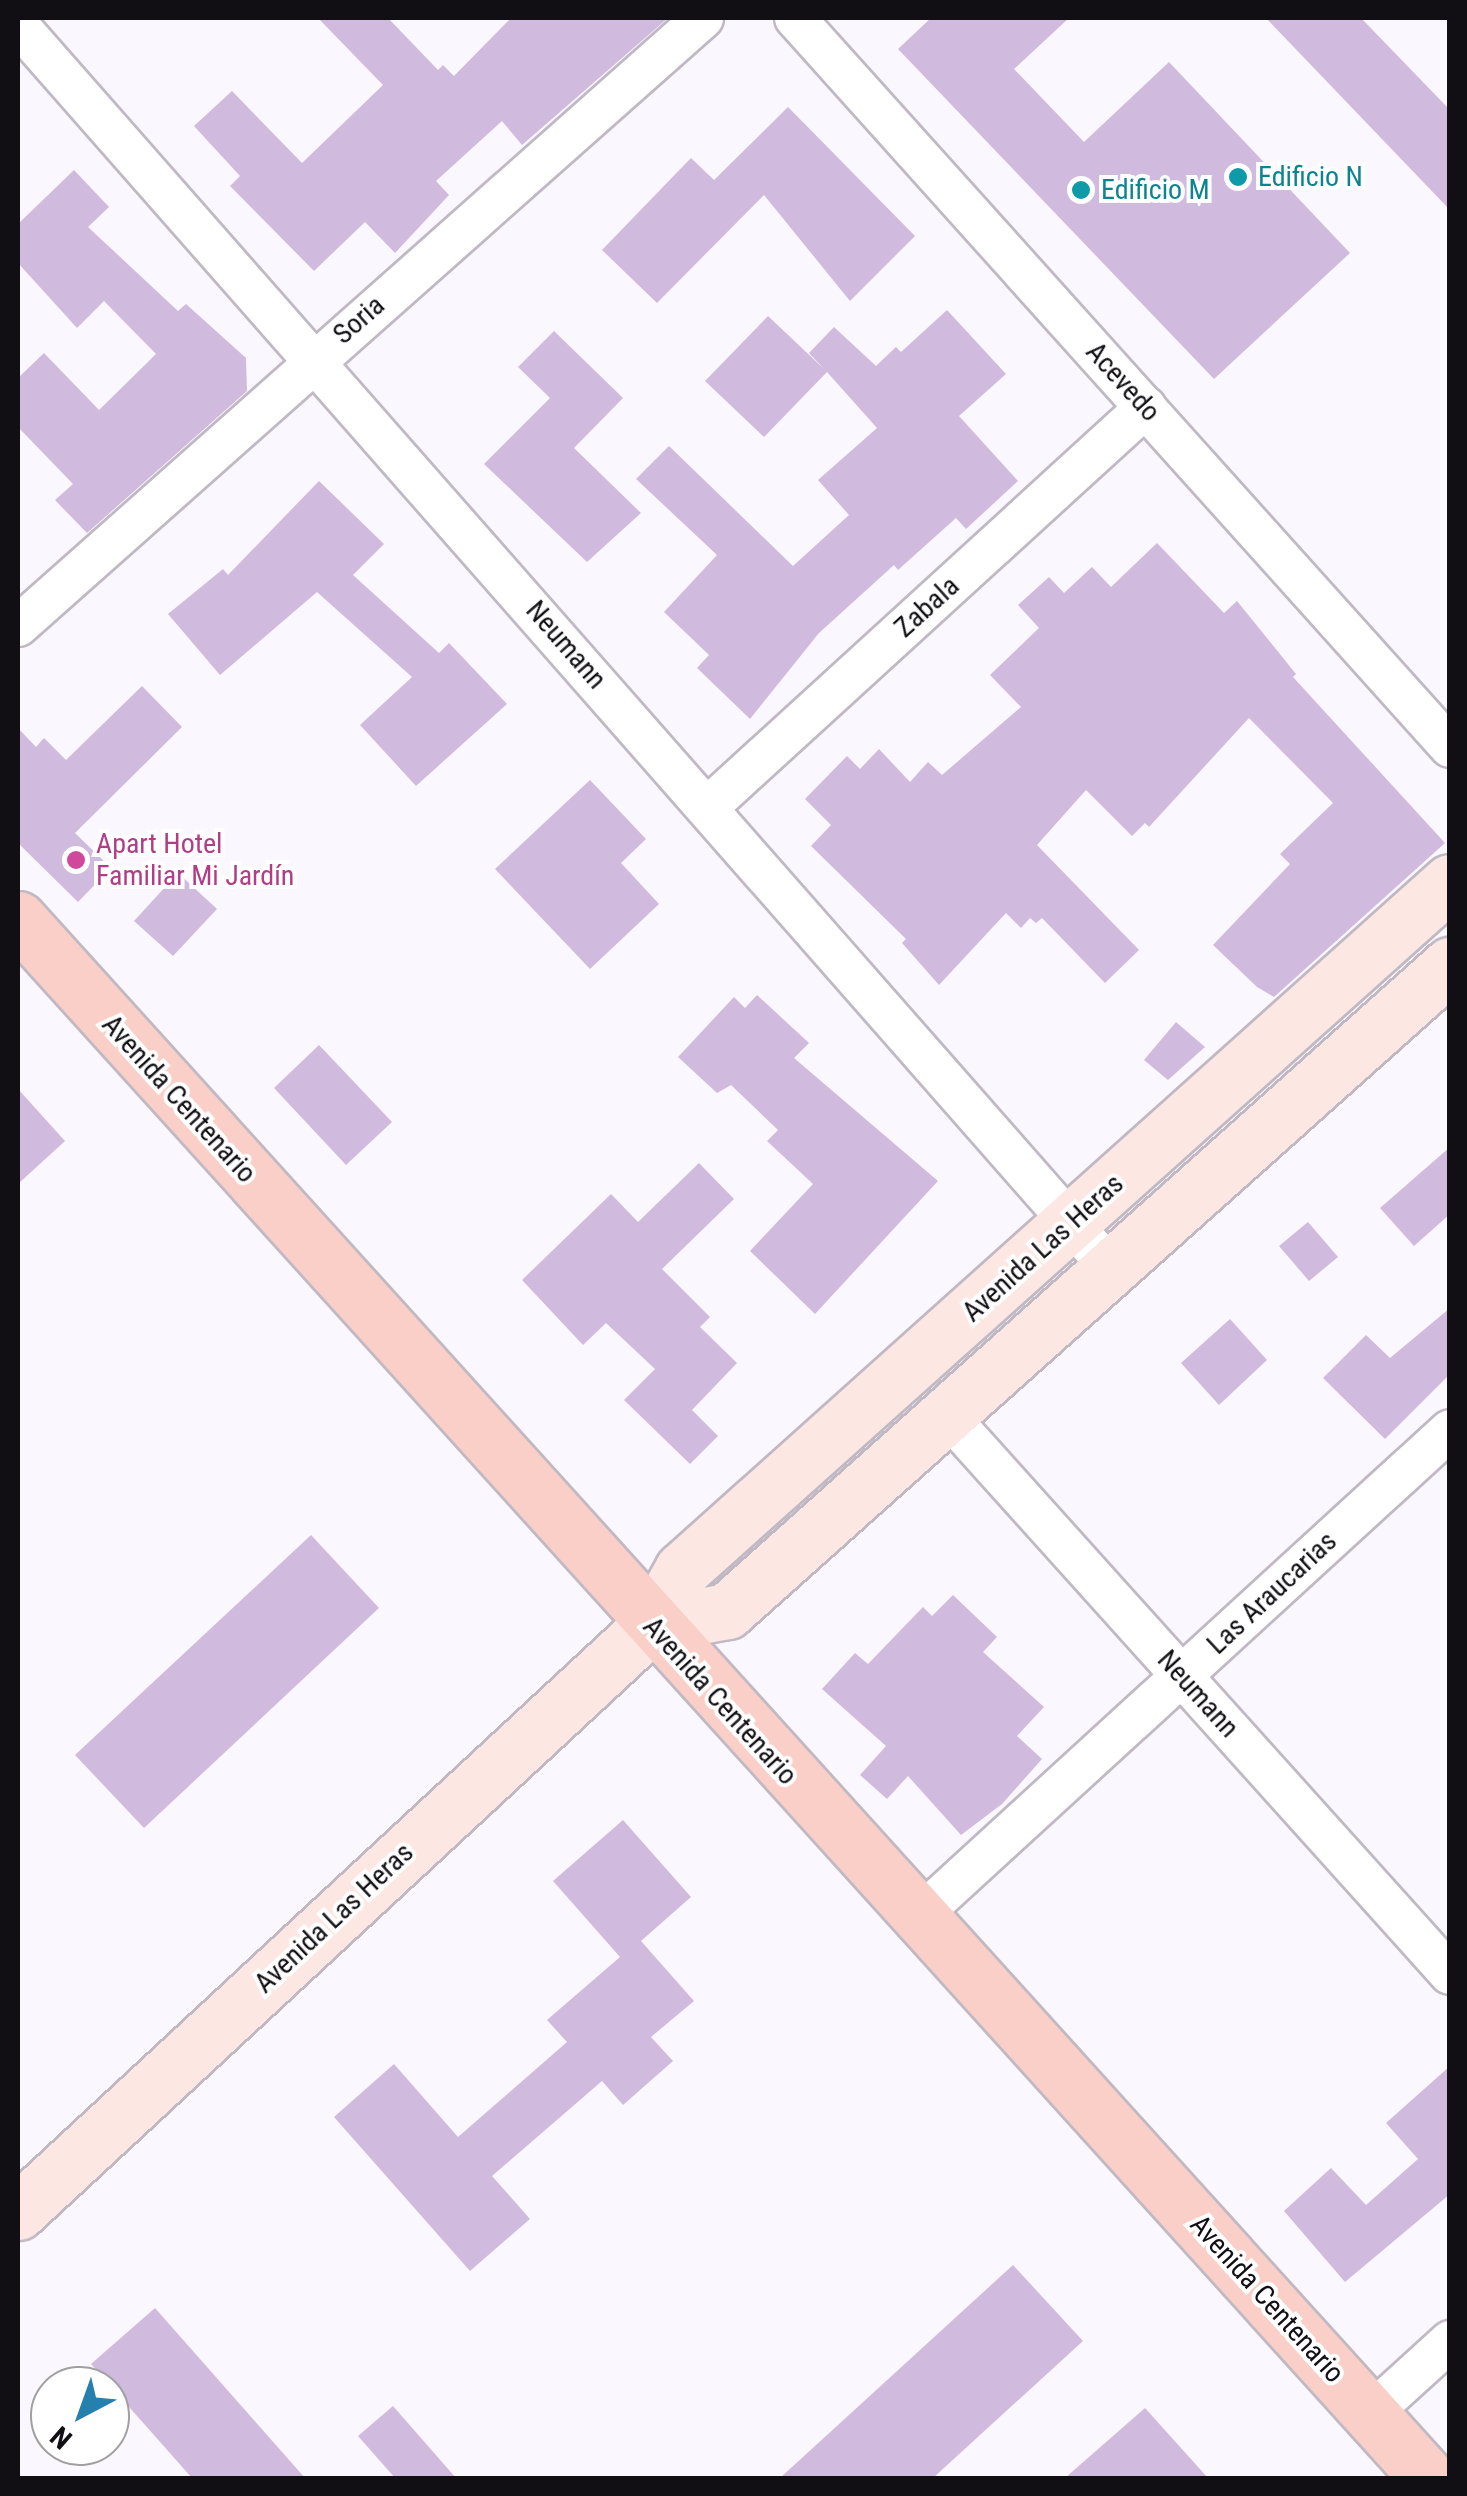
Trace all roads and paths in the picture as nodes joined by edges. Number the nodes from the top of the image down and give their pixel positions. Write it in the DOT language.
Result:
graph roads {
  1 [pos="703,18"];
  2 [pos="795,18"];
  3 [pos="18,24"];
  4 [pos="315,359"];
  5 [pos="1146,408"];
  6 [pos="18,626"];
  7 [pos="1450,747"];
  8 [pos="708,807"];
  9 [pos="1450,882"];
  10 [pos="18,919"];
  11 [pos="1390,936"];
  12 [pos="1443,983"];
  13 [pos="1072,1224"];
  14 [pos="1112,1270"];
  15 [pos="947,1414"];
  16 [pos="1450,1430"];
  17 [pos="651,1625"];
  18 [pos="1182,1676"];
  19 [pos="918,1918"];
  20 [pos="1450,1974"];
  21 [pos="18,2212"];
  22 [pos="1450,2341"];
  23 [pos="1371,2413"];
  24 [pos="1428,2478"];
  1 -- 4 [label="street, Soria"];
  2 -- 5 [label="street, Acevedo"];
  3 -- 4 [label="street, Neumann"];
  4 -- 6 [label="street, Soria"];
  4 -- 8 [label="street, Neumann"];
  5 -- 7 [label="street, Acevedo"];
  5 -- 8 [label="street, Zabala"];
  8 -- 13 [label="street, Neumann"];
  9 -- 11 [label="main road, Avenida Las Heras"];
  10 -- 17 [label="main road, Avenida Centenario"];
  11 -- 12 [label="street"];
  11 -- 13 [label="main road, Avenida Las Heras"];
  12 -- 14 [label="main road"];
  13 -- 14 [label="street, Neumann"];
  13 -- 17 [label="main road, Avenida Las Heras"];
  14 -- 15 [label="main road"];
  15 -- 17 [label="main road"];
  15 -- 18 [label="street, Neumann"];
  16 -- 18 [label="street, Las Araucarias"];
  17 -- 19 [label="main road, Avenida Centenario"];
  17 -- 21 [label="main road, Avenida Las Heras"];
  18 -- 19 [label="street, Las Araucarias"];
  18 -- 20 [label="street, Neumann"];
  19 -- 23 [label="main road, Avenida Centenario"];
  22 -- 23 [label="street"];
  23 -- 24 [label="main road, Avenida Centenario"];
}
